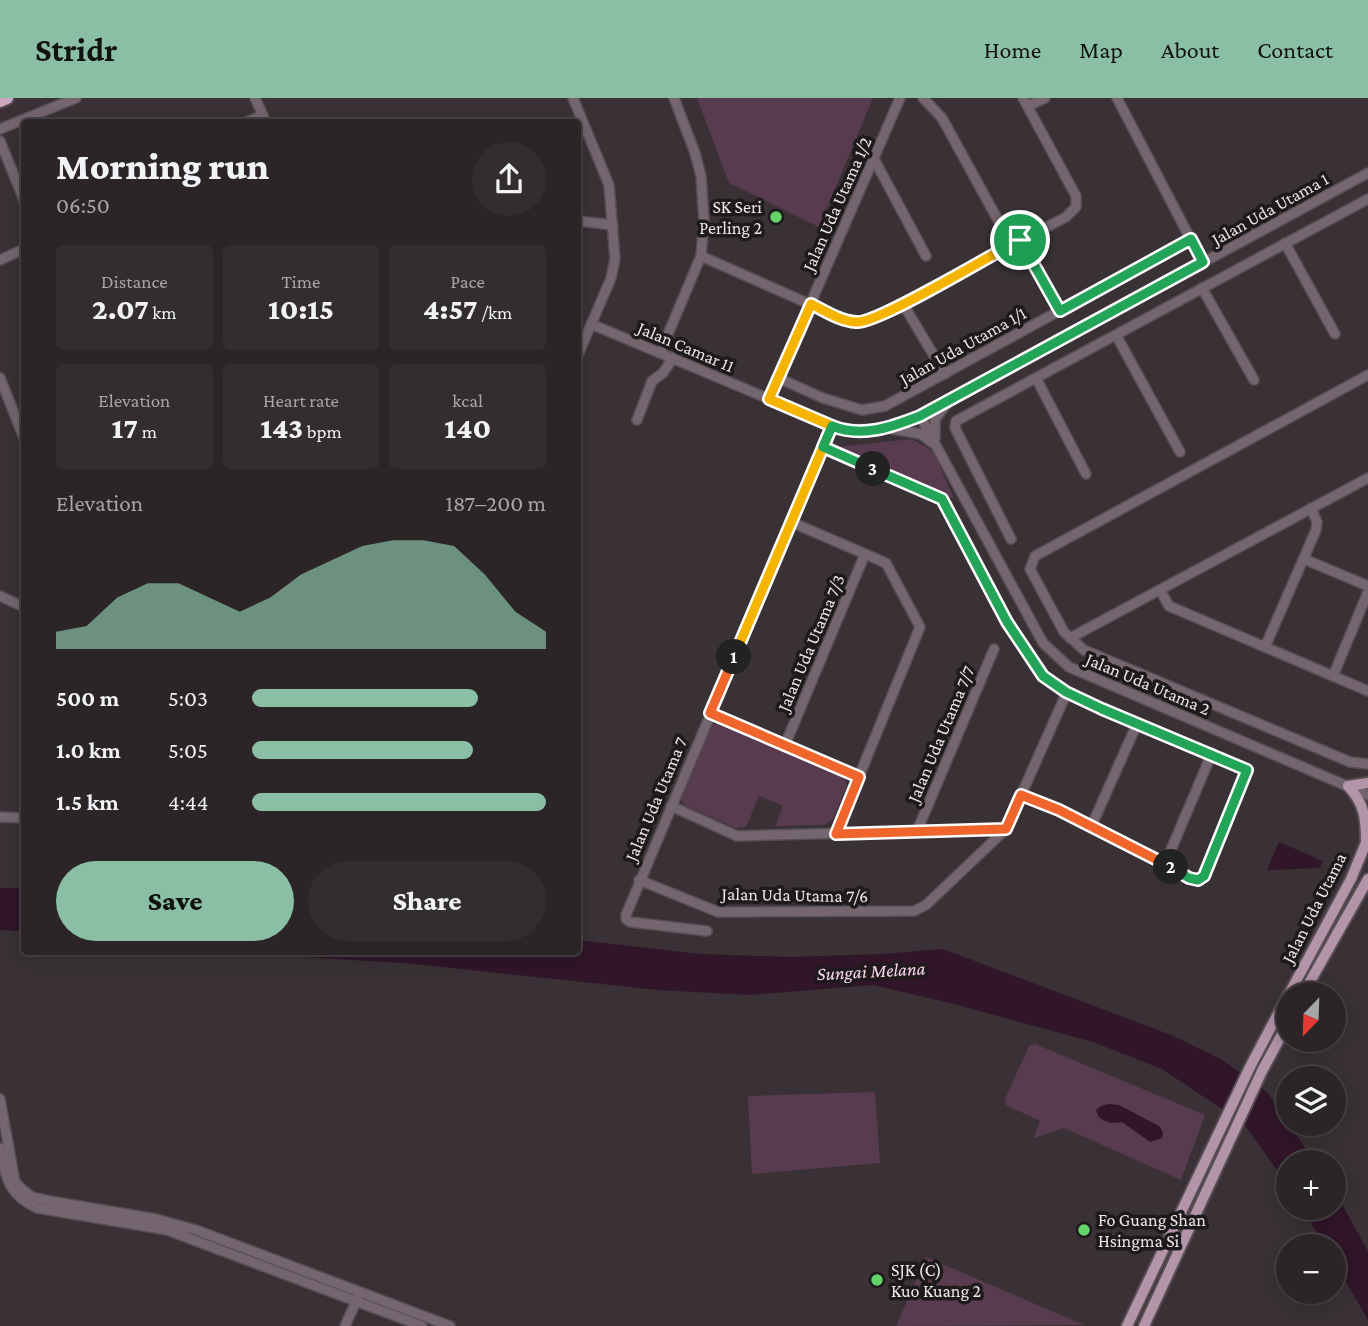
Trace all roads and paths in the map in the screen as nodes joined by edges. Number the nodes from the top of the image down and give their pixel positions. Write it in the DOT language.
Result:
graph roads {
  1 [pos="7,98"];
  2 [pos="76,98"];
  3 [pos="254,98"];
  4 [pos="573,98"];
  5 [pos="674,98"];
  6 [pos="900,98"];
  7 [pos="923,98"];
  8 [pos="1045,98"];
  9 [pos="1117,98"];
  10 [pos="0,101"];
  11 [pos="1026,102"];
  12 [pos="25,119"];
  13 [pos="264,119"];
  14 [pos="21,120"];
  15 [pos="0,129"];
  16 [pos="0,141"];
  17 [pos="874,159"];
  18 [pos="1367,175"];
  19 [pos="21,193"];
  20 [pos="1368,199"];
  21 [pos="998,220"];
  22 [pos="581,221"];
  23 [pos="613,225"];
  24 [pos="1191,239"];
  25 [pos="1020,240"];
  26 [pos="1286,243"];
  27 [pos="21,250"];
  28 [pos="701,256"];
  29 [pos="926,256"];
  30 [pos="0,260"];
  31 [pos="1203,262"];
  32 [pos="1202,288"];
  33 [pos="811,304"];
  34 [pos="903,304"];
  35 [pos="1060,311"];
  36 [pos="591,324"];
  37 [pos="1335,334"];
  38 [pos="1116,335"];
  39 [pos="581,348"];
  40 [pos="660,353"];
  41 [pos="673,358"];
  42 [pos="945,374"];
  43 [pos="1368,374"];
  44 [pos="0,378"];
  45 [pos="778,378"];
  46 [pos="1036,378"];
  47 [pos="1254,380"];
  48 [pos="769,399"];
  49 [pos="949,401"];
  50 [pos="920,416"];
  51 [pos="637,420"];
  52 [pos="832,426"];
  53 [pos="889,428"];
  54 [pos="21,430"];
  55 [pos="936,445"];
  56 [pos="823,447"];
  57 [pos="1180,452"];
  58 [pos="1086,474"];
  59 [pos="1368,478"];
  60 [pos="1311,508"];
  61 [pos="791,522"];
  62 [pos="1011,539"];
  63 [pos="865,554"];
  64 [pos="1304,559"];
  65 [pos="1368,586"];
  66 [pos="1160,590"];
  67 [pos="1368,592"];
  68 [pos="0,596"];
  69 [pos="21,606"];
  70 [pos="1070,638"];
  71 [pos="1265,647"];
  72 [pos="994,649"];
  73 [pos="1333,676"];
  74 [pos="1368,691"];
  75 [pos="1066,692"];
  76 [pos="710,713"];
  77 [pos="1138,724"];
  78 [pos="785,745"];
  79 [pos="1212,753"];
  80 [pos="1368,764"];
  81 [pos="859,777"];
  82 [pos="1368,783"];
  83 [pos="1349,786"];
  84 [pos="1021,795"];
  85 [pos="1368,795"];
  86 [pos="671,806"];
  87 [pos="0,817"];
  88 [pos="21,818"];
  89 [pos="1091,827"];
  90 [pos="1006,829"];
  91 [pos="917,831"];
  92 [pos="836,834"];
  93 [pos="1367,841"];
  94 [pos="1165,863"];
  95 [pos="1368,879"];
  96 [pos="639,880"];
  97 [pos="707,931"];
  98 [pos="1295,982"];
  99 [pos="1310,982"];
  100 [pos="1276,1018"];
  101 [pos="1276,1045"];
  102 [pos="0,1099"];
  103 [pos="0,1148"];
  104 [pos="358,1296"];
  105 [pos="345,1326"];
  106 [pos="422,1326"];
  107 [pos="450,1326"];
  108 [pos="1127,1326"];
  109 [pos="1143,1326"];
  1 -- 10 [label="highway"];
  2 -- 12 [label="street"];
  3 -- 13 [label="street"];
  4 -- 23 [label="street"];
  5 -- 28 [label="street"];
  6 -- 17 [label="street, Jalan Uda Utama 1/2"];
  7 -- 21 [label="street"];
  8 -- 11 [label="street"];
  9 -- 24 [label="street"];
  11 -- 25 [label="street"];
  14 -- 15 [label="street"];
  16 -- 19 [label="street"];
  17 -- 29 [label="street"];
  17 -- 33 [label="street, Jalan Uda Utama 1/2"];
  18 -- 31 [label="street, Jalan Uda Utama 1"];
  20 -- 26 [label="street"];
  22 -- 23 [label="street"];
  23 -- 36 [label="street"];
  24 -- 31 [label="street"];
  24 -- 35 [label="street, Jalan Uda Utama 1/1"];
  25 -- 34 [label="street"];
  25 -- 35 [label="street"];
  26 -- 32 [label="street"];
  26 -- 37 [label="street"];
  27 -- 30 [label="street"];
  28 -- 33 [label="street"];
  28 -- 40 [label="street"];
  31 -- 49 [label="street, Jalan Uda Utama 1"];
  32 -- 38 [label="street"];
  32 -- 47 [label="street"];
  33 -- 34 [label="street"];
  33 -- 45 [label="street, Jalan Uda Utama 1/2"];
  34 -- 42 [label="street"];
  35 -- 42 [label="street, Jalan Uda Utama 1/1"];
  36 -- 39 [label="street"];
  36 -- 40 [label="street, Jalan Camar 11"];
  38 -- 46 [label="street"];
  38 -- 57 [label="street"];
  40 -- 41 [label="street, Jalan Camar 11"];
  41 -- 48 [label="street, Jalan Camar 11"];
  41 -- 51 [label="street"];
  42 -- 45 [label="street, Jalan Uda Utama 1/1"];
  43 -- 70 [label="street"];
  44 -- 54 [label="street"];
  45 -- 48 [label="street, Jalan Uda Utama 1/2"];
  46 -- 58 [label="street"];
  46 -- 62 [label="street"];
  48 -- 52 [label="street, Jalan Uda Utama 1"];
  49 -- 50 [label="street, Jalan Uda Utama 1"];
  49 -- 55 [label="street"];
  50 -- 53 [label="street, Jalan Uda Utama 1"];
  50 -- 55 [label="street, Jalan Uda Utama 2"];
  52 -- 53 [label="street, Jalan Uda Utama 1"];
  52 -- 56 [label="street, Jalan Uda Utama 7"];
  53 -- 55 [label="street"];
  55 -- 83 [label="street, Jalan Uda Utama 2"];
  56 -- 61 [label="street, Jalan Uda Utama 7"];
  56 -- 75 [label="street"];
  59 -- 60 [label="street"];
  60 -- 64 [label="street"];
  60 -- 66 [label="street"];
  61 -- 63 [label="street"];
  61 -- 76 [label="street, Jalan Uda Utama 7"];
  63 -- 78 [label="street, Jalan Uda Utama 7/3"];
  63 -- 81 [label="street"];
  64 -- 65 [label="street"];
  64 -- 71 [label="street"];
  66 -- 70 [label="street"];
  66 -- 71 [label="street"];
  67 -- 73 [label="street"];
  68 -- 69 [label="street"];
  70 -- 80 [label="street"];
  71 -- 73 [label="street"];
  72 -- 91 [label="street, Jalan Uda Utama 7/7"];
  73 -- 74 [label="street"];
  75 -- 77 [label="street"];
  75 -- 84 [label="street"];
  76 -- 78 [label="street"];
  76 -- 86 [label="street, Jalan Uda Utama 7"];
  77 -- 79 [label="street"];
  77 -- 89 [label="street"];
  78 -- 81 [label="street"];
  79 -- 94 [label="street"];
  79 -- 94 [label="street"];
  81 -- 92 [label="street"];
  82 -- 83 [label="main road"];
  83 -- 85 [label="street, Jalan Uda Utama 2"];
  83 -- 93 [label="main road"];
  84 -- 89 [label="street"];
  84 -- 90 [label="street"];
  86 -- 92 [label="street"];
  86 -- 96 [label="street, Jalan Uda Utama 7"];
  87 -- 88 [label="street"];
  89 -- 94 [label="street"];
  90 -- 91 [label="street"];
  90 -- 96 [label="street, Jalan Uda Utama 7/6"];
  91 -- 92 [label="street"];
  93 -- 98 [label="main road, Jalan Uda Utama"];
  95 -- 99 [label="main road, Jalan Uda Utama"];
  96 -- 97 [label="street, Jalan Uda Utama 7"];
  100 -- 108 [label="main road, Jalan Uda Utama"];
  101 -- 109 [label="main road"];
  102 -- 104 [label="street"];
  103 -- 104 [label="street"];
  104 -- 105 [label="street"];
  104 -- 106 [label="street"];
  104 -- 107 [label="street"];
}
